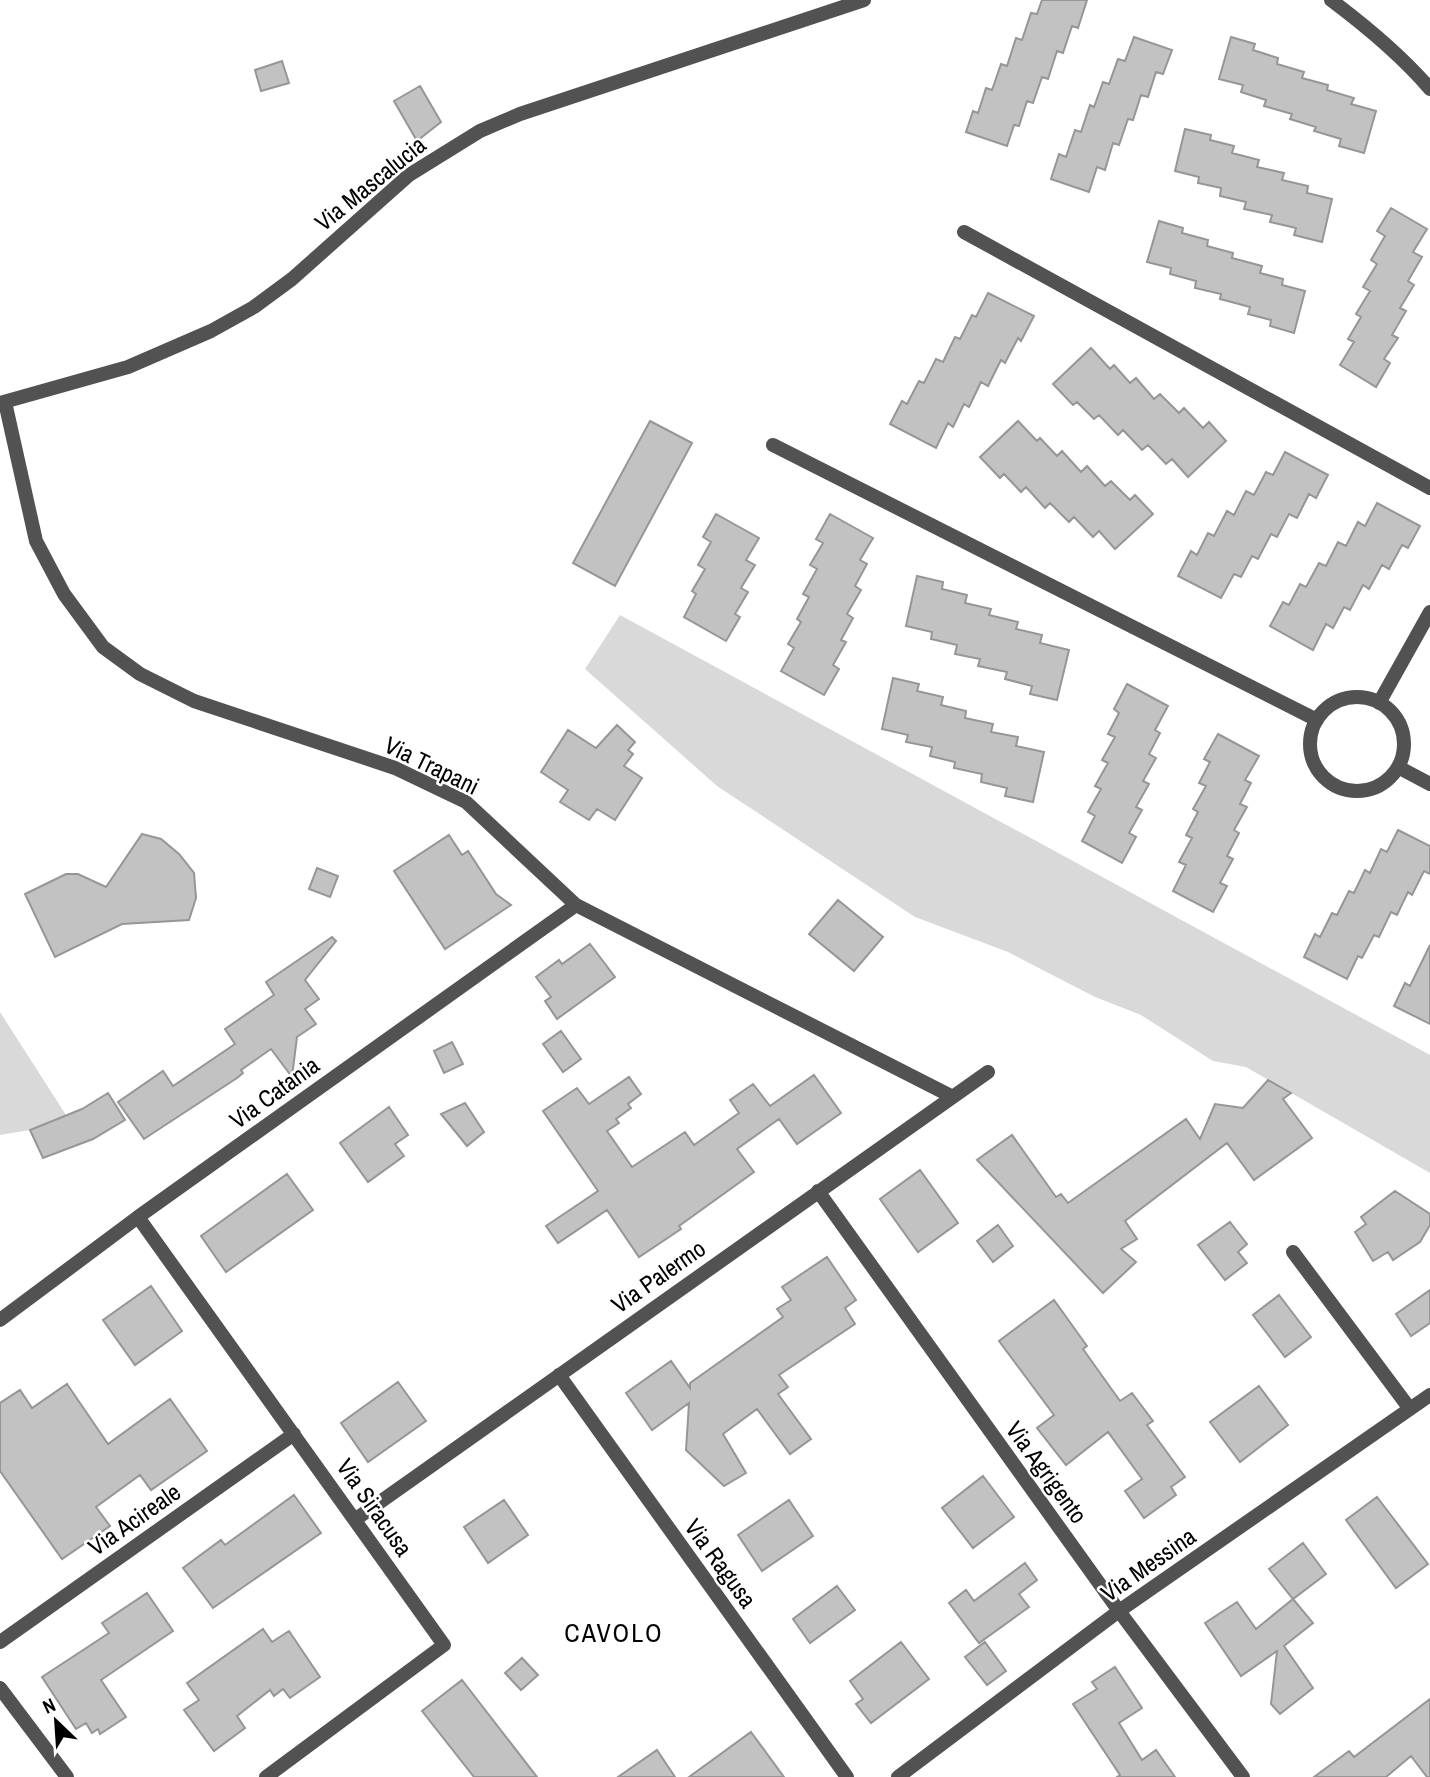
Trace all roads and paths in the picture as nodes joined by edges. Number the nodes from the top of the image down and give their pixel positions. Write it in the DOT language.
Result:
graph roads {
  1 [pos="864,0"];
  2 [pos="1331,0"];
  3 [pos="1347,0"];
  4 [pos="1364,25"];
  5 [pos="1430,89"];
  6 [pos="964,232"];
  7 [pos="2,402"];
  8 [pos="773,445"];
  9 [pos="1430,488"];
  10 [pos="1430,612"];
  11 [pos="1379,703"];
  12 [pos="1317,720"];
  13 [pos="1398,767"];
  14 [pos="1430,784"];
  15 [pos="576,905"];
  16 [pos="988,1072"];
  17 [pos="951,1097"];
  18 [pos="818,1191"];
  19 [pos="138,1217"];
  20 [pos="1293,1252"];
  21 [pos="0,1320"];
  22 [pos="559,1375"];
  23 [pos="1430,1395"];
  24 [pos="1410,1409"];
  25 [pos="294,1434"];
  26 [pos="356,1519"];
  27 [pos="1119,1611"];
  28 [pos="0,1642"];
  29 [pos="0,1688"];
  30 [pos="67,1777"];
  31 [pos="266,1777"];
  32 [pos="847,1777"];
  33 [pos="898,1777"];
  34 [pos="1243,1777"];
  1 -- 7 [label="street, Via Mascalucia"];
  2 -- 4 [label="street"];
  3 -- 4 [label="street"];
  4 -- 5 [label="street"];
  6 -- 9 [label="street"];
  7 -- 15 [label="street, Via Trapani"];
  8 -- 12 [label="street"];
  10 -- 11 [label="street"];
  11 -- 12 [label="street"];
  11 -- 13 [label="street"];
  12 -- 13 [label="street"];
  13 -- 14 [label="street"];
  15 -- 17 [label="street, Via Trapani"];
  15 -- 19 [label="street, Via Catania"];
  16 -- 17 [label="street, Via Palermo"];
  17 -- 18 [label="street, Via Palermo"];
  18 -- 22 [label="street, Via Palermo"];
  18 -- 27 [label="street, Via Agrigento"];
  19 -- 21 [label="street, Via Catania"];
  19 -- 25 [label="street, Via Siracusa"];
  20 -- 24 [label="street"];
  22 -- 26 [label="street, Via Palermo"];
  22 -- 32 [label="street, Via Ragusa"];
  23 -- 24 [label="street, Via Messina"];
  24 -- 27 [label="street, Via Messina"];
  25 -- 26 [label="street, Via Siracusa"];
  25 -- 28 [label="street, Via Acireale"];
  26 -- 31 [label="street, Via Siracusa"];
  27 -- 33 [label="street, Via Messina"];
  27 -- 34 [label="street, Via Agrigento"];
  29 -- 30 [label="street"];
}
